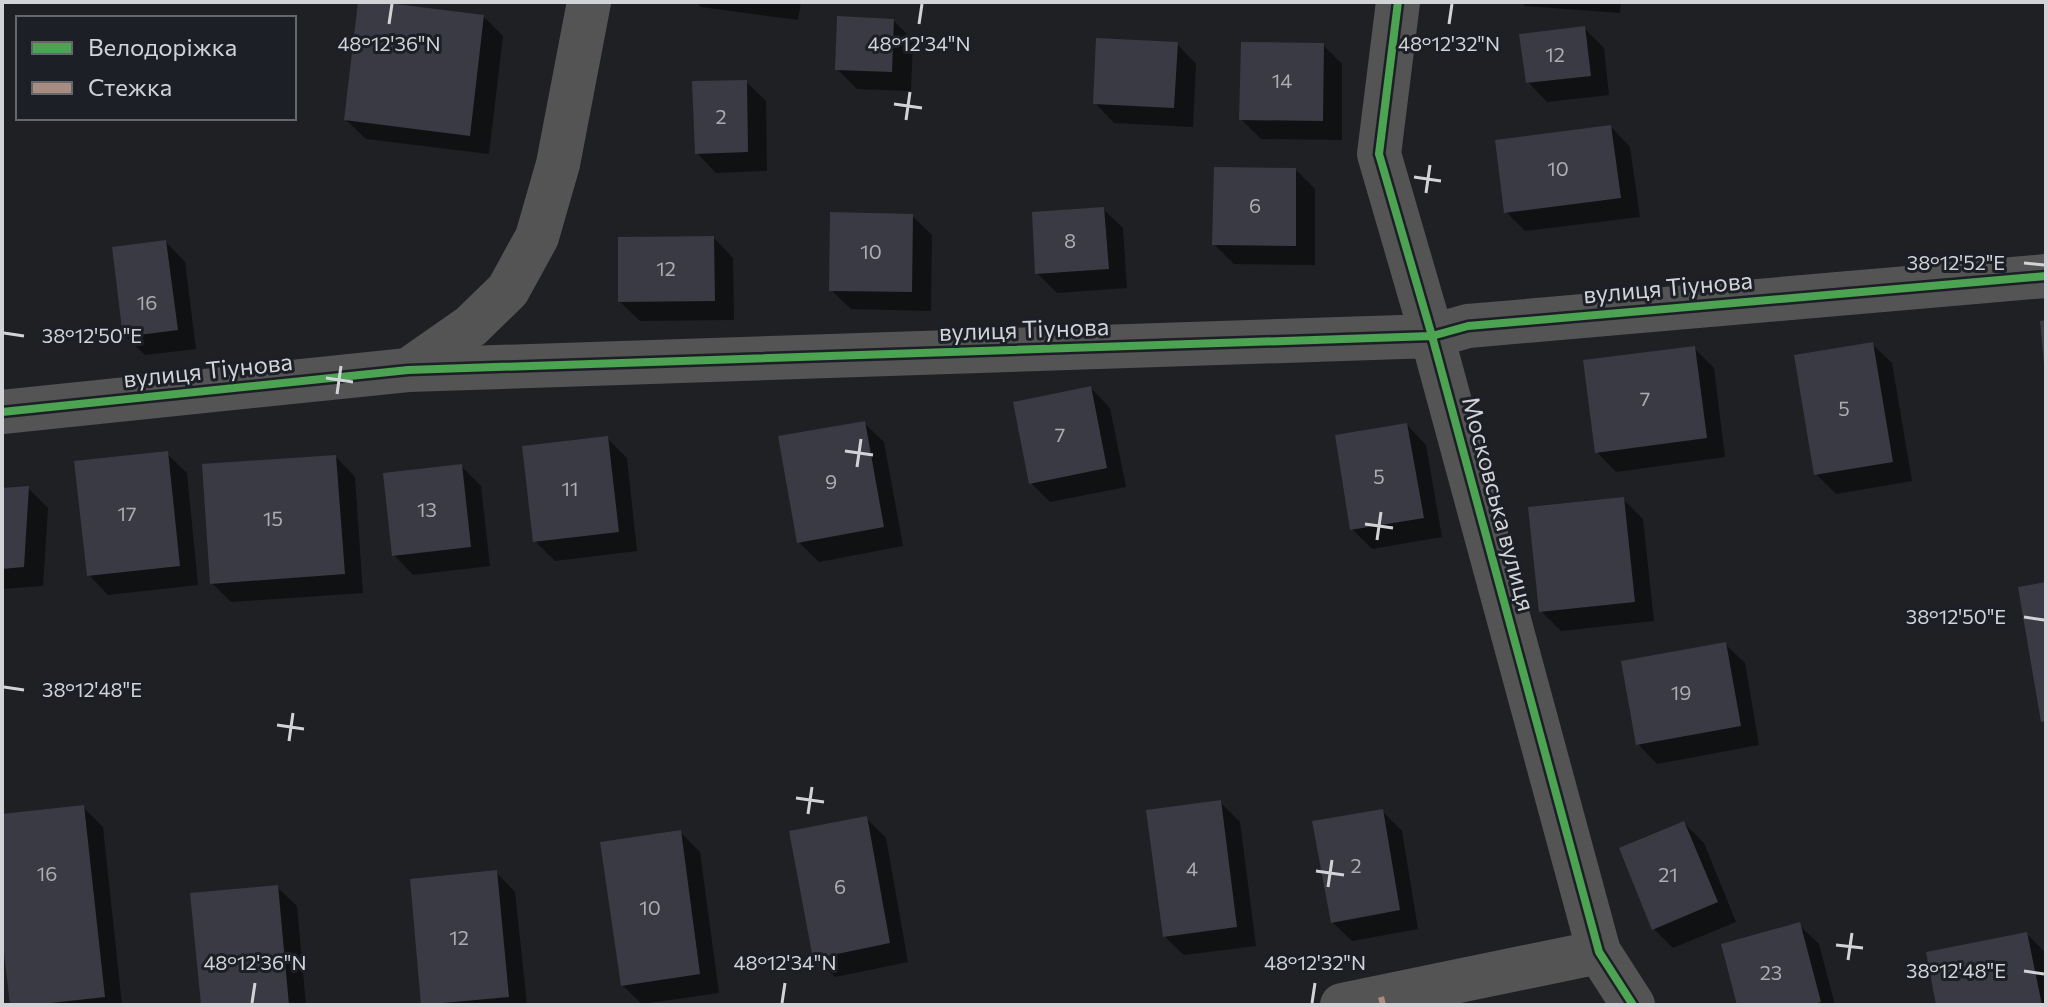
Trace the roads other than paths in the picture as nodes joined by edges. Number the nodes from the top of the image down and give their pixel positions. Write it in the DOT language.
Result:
graph roads {
  1 [pos="589,2"];
  2 [pos="1398,2"];
  3 [pos="2046,276"];
  4 [pos="1432,336"];
  5 [pos="408,370"];
  6 [pos="2,412"];
  7 [pos="1599,952"];
  8 [pos="1342,1005"];
  9 [pos="1633,1005"];
  1 -- 5 [label="street"];
  2 -- 4 [label="street, Московська вулиця"];
  3 -- 4 [label="street, вулиця Тіунова"];
  4 -- 5 [label="street, вулиця Тіунова"];
  4 -- 7 [label="street, Московська вулиця"];
  5 -- 6 [label="street, вулиця Тіунова"];
  7 -- 8 [label="street"];
  7 -- 9 [label="street, Московська вулиця"];
}
